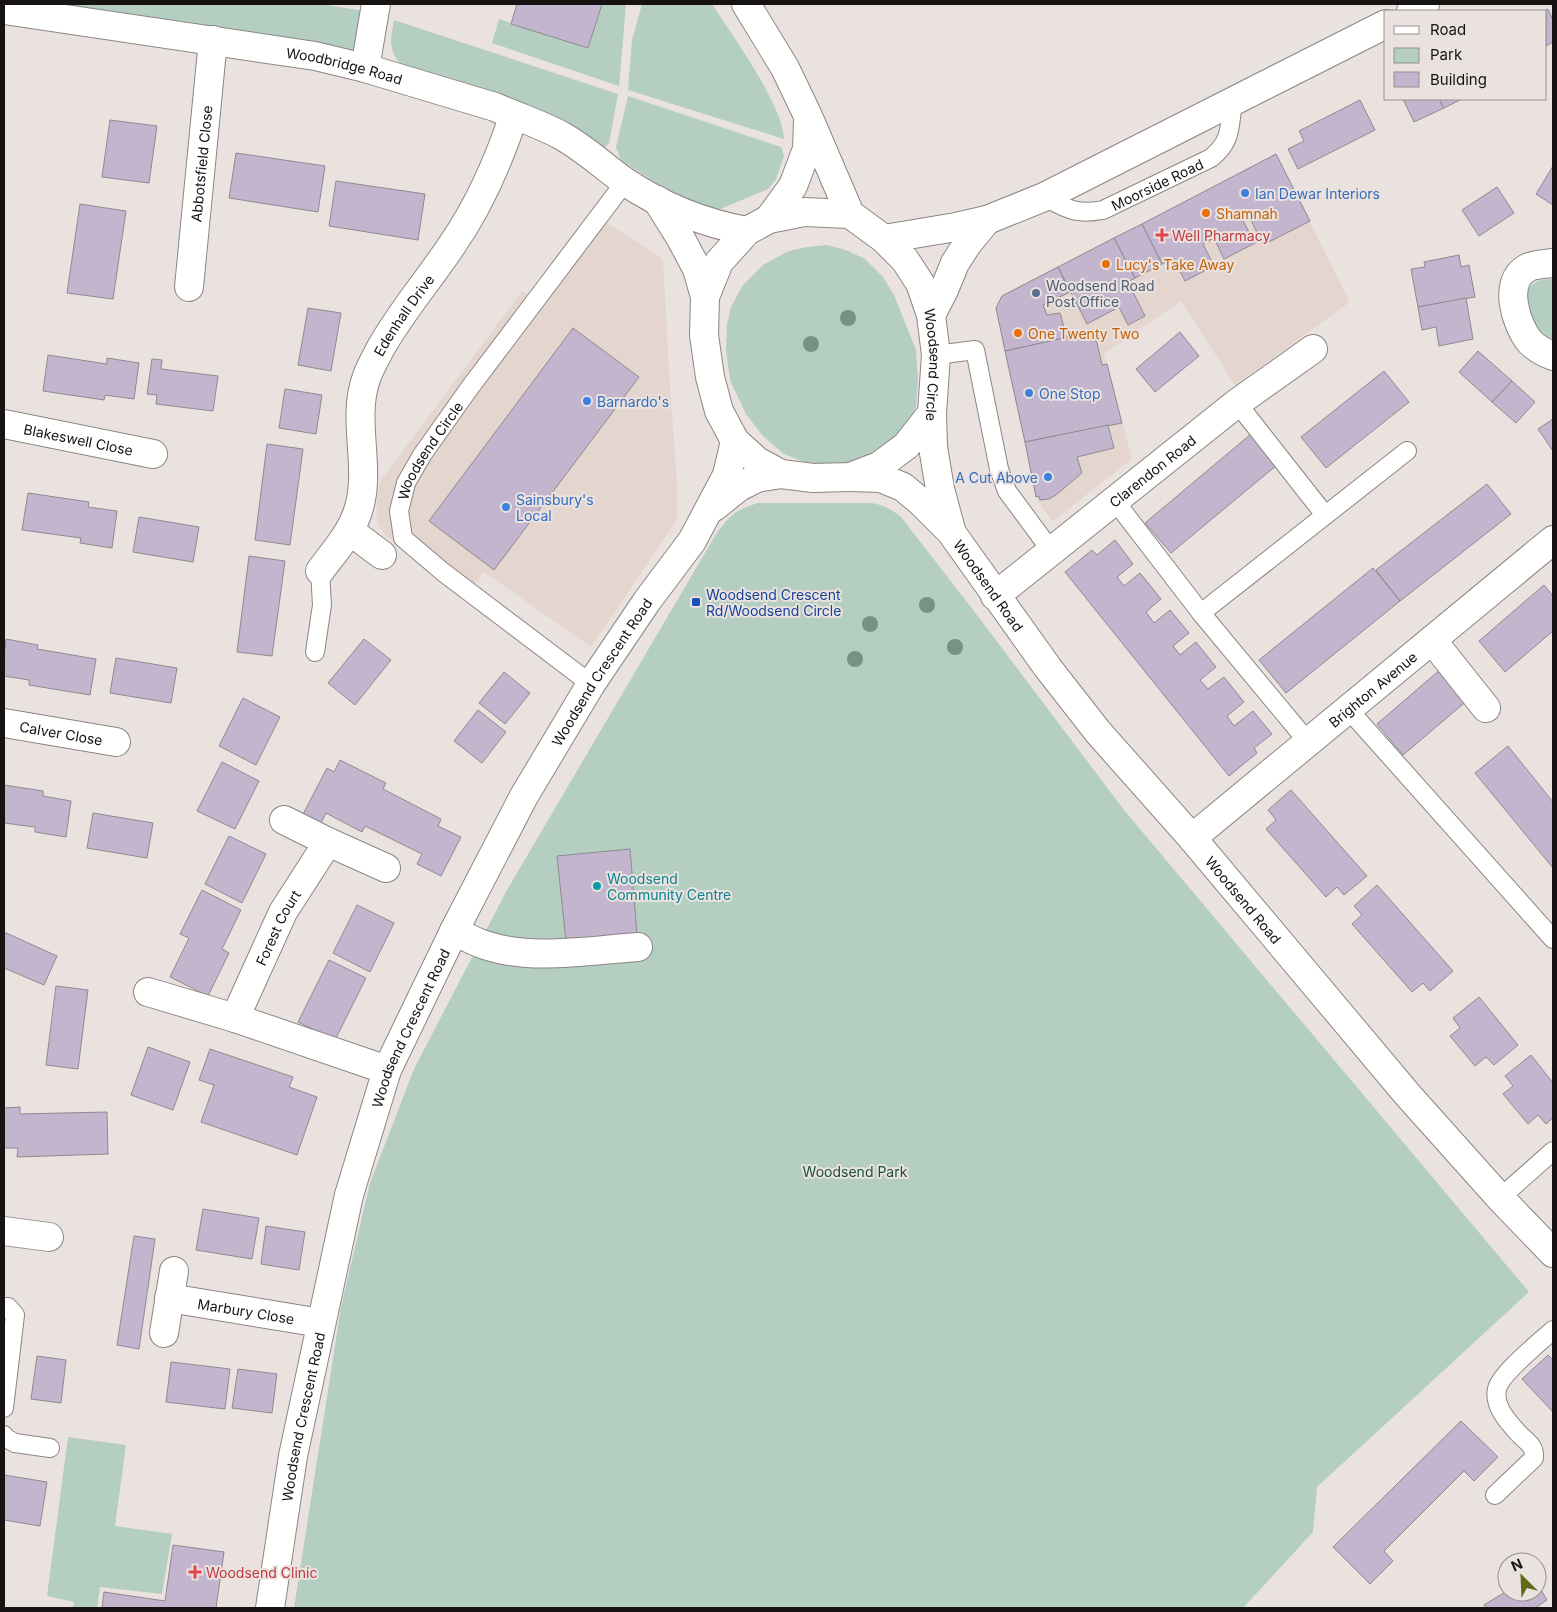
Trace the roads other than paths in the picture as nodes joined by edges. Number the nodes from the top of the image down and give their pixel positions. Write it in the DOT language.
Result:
graph roads {
  1 [pos="376,4"];
  2 [pos="746,4"];
  3 [pos="1425,4"];
  4 [pos="4,10"];
  5 [pos="1413,10"];
  6 [pos="1384,25"];
  7 [pos="213,40"];
  8 [pos="365,68"];
  9 [pos="1233,102"];
  10 [pos="514,115"];
  11 [pos="808,116"];
  12 [pos="625,182"];
  13 [pos="1044,197"];
  14 [pos="657,200"];
  15 [pos="850,214"];
  16 [pos="987,220"];
  17 [pos="758,225"];
  18 [pos="884,239"];
  19 [pos="1553,263"];
  20 [pos="189,288"];
  21 [pos="705,297"];
  22 [pos="931,315"];
  23 [pos="1313,348"];
  24 [pos="936,355"];
  25 [pos="1553,356"];
  26 [pos="1237,403"];
  27 [pos="932,413"];
  28 [pos="4,424"];
  29 [pos="735,441"];
  30 [pos="1407,451"];
  31 [pos="153,454"];
  32 [pos="781,474"];
  33 [pos="850,477"];
  34 [pos="1115,502"];
  35 [pos="709,511"];
  36 [pos="1325,514"];
  37 [pos="350,531"];
  38 [pos="951,532"];
  39 [pos="1553,540"];
  40 [pos="1052,552"];
  41 [pos="382,554"];
  42 [pos="320,571"];
  43 [pos="995,596"];
  44 [pos="1201,613"];
  45 [pos="1432,640"];
  46 [pos="316,652"];
  47 [pos="591,684"];
  48 [pos="1486,708"];
  49 [pos="1348,709"];
  50 [pos="4,723"];
  51 [pos="116,742"];
  52 [pos="1308,742"];
  53 [pos="284,820"];
  54 [pos="1192,838"];
  55 [pos="328,842"];
  56 [pos="386,868"];
  57 [pos="454,930"];
  58 [pos="1553,938"];
  59 [pos="638,946"];
  60 [pos="148,992"];
  61 [pos="235,1018"];
  62 [pos="387,1070"];
  63 [pos="1553,1151"];
  64 [pos="1500,1198"];
  65 [pos="4,1231"];
  66 [pos="49,1237"];
  67 [pos="1553,1253"];
  68 [pos="174,1271"];
  69 [pos="169,1298"];
  70 [pos="4,1307"];
  71 [pos="321,1323"];
  72 [pos="1553,1330"];
  73 [pos="164,1333"];
  74 [pos="4,1408"];
  75 [pos="4,1435"];
  76 [pos="50,1448"];
  77 [pos="1495,1494"];
  78 [pos="270,1608"];
  1 -- 8 [label="street"];
  2 -- 11 [label="street"];
  3 -- 5 [label="street"];
  4 -- 7 [label="street, Woodbridge Road"];
  6 -- 9 [label="street"];
  7 -- 8 [label="street, Woodbridge Road"];
  7 -- 20 [label="street, Abbotsfield Close"];
  8 -- 10 [label="street, Woodbridge Road"];
  9 -- 13 [label="street"];
  9 -- 13 [label="lane, Moorside Road"];
  10 -- 12 [label="street, Woodbridge Road"];
  10 -- 37 [label="street, Edenhall Drive"];
  11 -- 15 [label="street"];
  11 -- 17 [label="street"];
  12 -- 14 [label="street, Woodbridge Road"];
  12 -- 47 [label="lane, Woodsend Circle"];
  13 -- 16 [label="street"];
  14 -- 17 [label="street, Woodbridge Road"];
  14 -- 21 [label="street, Woodbridge Road"];
  15 -- 17 [label="street"];
  15 -- 18 [label="street, Woodsend Circle"];
  16 -- 18 [label="street"];
  16 -- 22 [label="street"];
  17 -- 21 [label="street, Woodsend Circle"];
  18 -- 22 [label="street, Woodsend Circle"];
  19 -- 25 [label="street"];
  21 -- 29 [label="street, Woodsend Circle"];
  22 -- 24 [label="street, Woodsend Circle"];
  23 -- 26 [label="street, Clarendon Road"];
  24 -- 27 [label="street, Woodsend Circle"];
  24 -- 40 [label="lane"];
  26 -- 34 [label="street, Clarendon Road"];
  26 -- 36 [label="lane"];
  27 -- 33 [label="street, Woodsend Circle"];
  27 -- 38 [label="street, Woodsend Road"];
  28 -- 31 [label="street, Blakeswell Close"];
  29 -- 32 [label="street, Woodsend Circle"];
  29 -- 35 [label="street, Woodsend Crescent Road"];
  30 -- 36 [label="lane"];
  32 -- 33 [label="street, Woodsend Circle"];
  32 -- 35 [label="street, Woodsend Crescent Road"];
  33 -- 38 [label="street, Woodsend Road"];
  34 -- 40 [label="street, Clarendon Road"];
  34 -- 44 [label="lane"];
  35 -- 47 [label="street, Woodsend Crescent Road"];
  36 -- 44 [label="lane"];
  37 -- 41 [label="street"];
  37 -- 42 [label="street, Edenhall Drive"];
  38 -- 43 [label="street, Woodsend Road"];
  39 -- 45 [label="street, Brighton Avenue"];
  40 -- 43 [label="street, Clarendon Road"];
  42 -- 46 [label="lane"];
  43 -- 54 [label="street, Woodsend Road"];
  44 -- 52 [label="lane"];
  45 -- 48 [label="street"];
  45 -- 49 [label="street, Brighton Avenue"];
  47 -- 57 [label="street, Woodsend Crescent Road"];
  49 -- 52 [label="street, Brighton Avenue"];
  49 -- 58 [label="lane"];
  50 -- 51 [label="street, Calver Close"];
  52 -- 54 [label="street, Brighton Avenue"];
  53 -- 55 [label="street"];
  54 -- 64 [label="street, Woodsend Road"];
  55 -- 56 [label="street"];
  55 -- 61 [label="street, Forest Court"];
  57 -- 59 [label="street"];
  57 -- 62 [label="street, Woodsend Crescent Road"];
  60 -- 61 [label="street"];
  61 -- 62 [label="street"];
  62 -- 71 [label="street, Woodsend Crescent Road"];
  63 -- 64 [label="lane"];
  64 -- 67 [label="street, Woodsend Road"];
  65 -- 66 [label="street"];
  68 -- 69 [label="street"];
  69 -- 71 [label="street, Marbury Close"];
  69 -- 73 [label="street"];
  70 -- 74 [label="lane"];
  71 -- 78 [label="street, Woodsend Crescent Road"];
  72 -- 77 [label="lane"];
  75 -- 76 [label="lane"];
}
